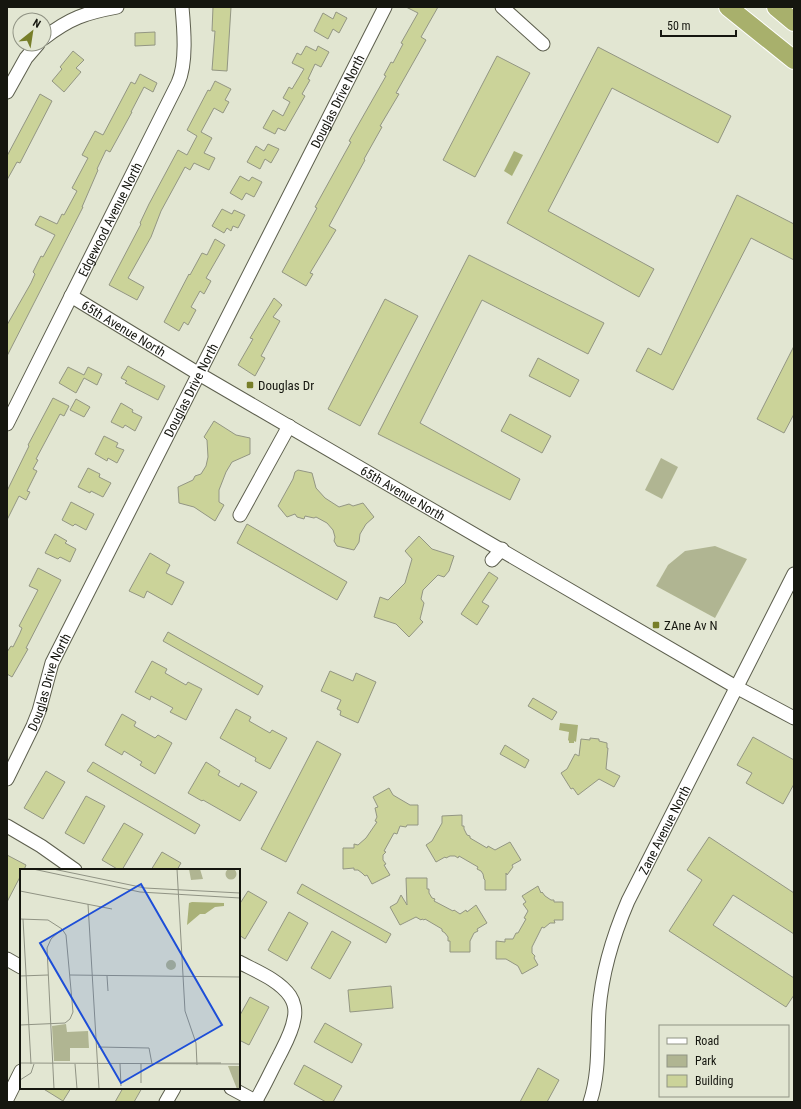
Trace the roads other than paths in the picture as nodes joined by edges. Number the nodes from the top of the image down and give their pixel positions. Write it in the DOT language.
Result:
graph roads {
  1 [pos="117,7"];
  2 [pos="182,7"];
  3 [pos="385,7"];
  4 [pos="502,7"];
  5 [pos="728,7"];
  6 [pos="776,7"];
  7 [pos="794,22"];
  8 [pos="52,31"];
  9 [pos="543,44"];
  10 [pos="31,52"];
  11 [pos="794,60"];
  12 [pos="7,92"];
  13 [pos="71,296"];
  14 [pos="199,374"];
  15 [pos="7,424"];
  16 [pos="289,426"];
  17 [pos="240,515"];
  18 [pos="502,549"];
  19 [pos="492,560"];
  20 [pos="794,574"];
  21 [pos="736,687"];
  22 [pos="794,718"];
  23 [pos="7,779"];
  24 [pos="7,826"];
  25 [pos="73,869"];
  26 [pos="7,959"];
  27 [pos="240,963"];
  28 [pos="20,966"];
  29 [pos="20,1073"];
  30 [pos="173,1089"];
  31 [pos="233,1089"];
  32 [pos="7,1099"];
  33 [pos="166,1102"];
  34 [pos="256,1102"];
  35 [pos="590,1102"];
  1 -- 8 [label="street"];
  2 -- 13 [label="street, Edgewood Avenue North"];
  3 -- 14 [label="street, Douglas Drive North"];
  4 -- 9 [label="street"];
  5 -- 11 [label="highway"];
  6 -- 7 [label="highway"];
  10 -- 12 [label="street"];
  13 -- 14 [label="street, 65th Avenue North"];
  13 -- 15 [label="street, Edgewood Avenue North"];
  14 -- 16 [label="street, 65th Avenue North"];
  14 -- 23 [label="street, Douglas Drive North"];
  16 -- 17 [label="street"];
  16 -- 18 [label="street, 65th Avenue North"];
  18 -- 19 [label="street"];
  18 -- 21 [label="street, 65th Avenue North"];
  20 -- 21 [label="street, Zane Avenue North"];
  21 -- 22 [label="street, 65th Avenue North"];
  21 -- 35 [label="street, Zane Avenue North"];
  24 -- 25 [label="street"];
  26 -- 28 [label="street"];
  27 -- 34 [label="street"];
  29 -- 32 [label="street"];
  30 -- 33 [label="street"];
  31 -- 34 [label="street"];
}
